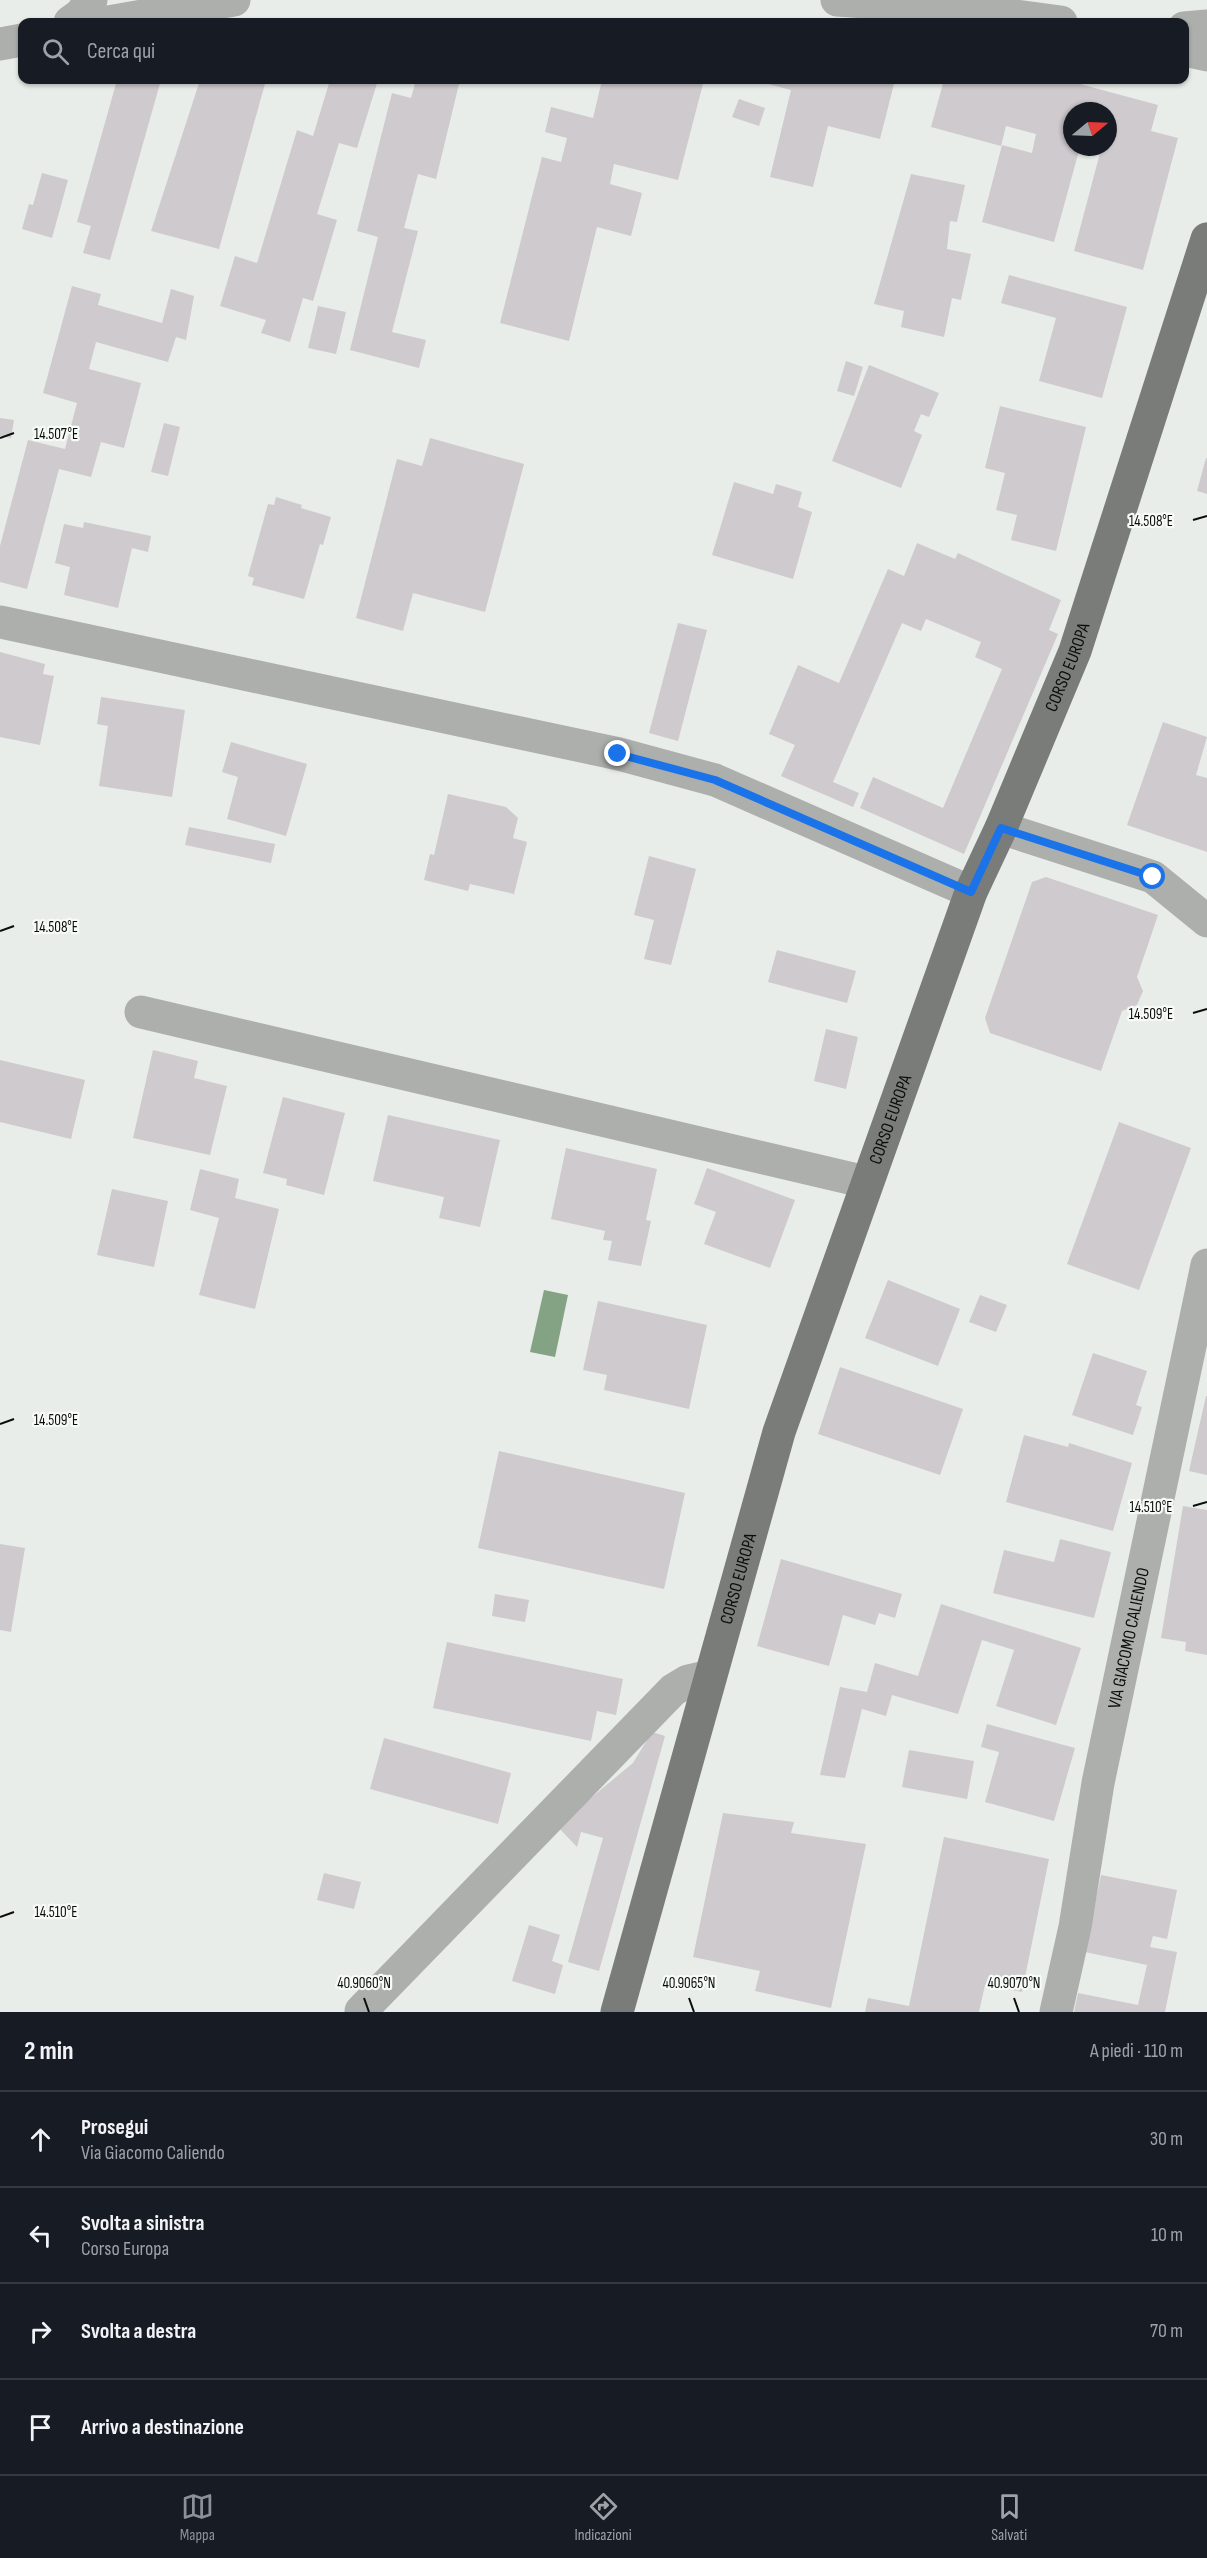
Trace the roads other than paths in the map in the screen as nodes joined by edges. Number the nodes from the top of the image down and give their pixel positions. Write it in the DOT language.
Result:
graph roads {
  1 [pos="91,0"];
  2 [pos="234,0"];
  3 [pos="837,0"];
  4 [pos="160,4"];
  5 [pos="75,18"];
  6 [pos="120,18"];
  7 [pos="1030,18"];
  8 [pos="1207,26"];
  9 [pos="1189,28"];
  10 [pos="18,41"];
  11 [pos="0,44"];
  12 [pos="1189,51"];
  13 [pos="1207,55"];
  14 [pos="1207,239"];
  15 [pos="0,622"];
  16 [pos="1001,828"];
  17 [pos="971,892"];
  18 [pos="1207,921"];
  19 [pos="141,1012"];
  20 [pos="866,1182"];
  21 [pos="1207,1265"];
  22 [pos="710,1676"];
  23 [pos="361,2011"];
  24 [pos="617,2012"];
  25 [pos="1056,2012"];
  1 -- 5 [label="street"];
  2 -- 4 [label="street"];
  3 -- 7 [label="street"];
  4 -- 6 [label="street"];
  8 -- 9 [label="street"];
  10 -- 11 [label="street"];
  12 -- 13 [label="street"];
  14 -- 16 [label="main road, CORSO EUROPA"];
  15 -- 17 [label="street"];
  16 -- 17 [label="main road, CORSO EUROPA"];
  16 -- 18 [label="street"];
  17 -- 20 [label="main road, CORSO EUROPA"];
  19 -- 20 [label="street"];
  20 -- 22 [label="main road, CORSO EUROPA"];
  21 -- 25 [label="street, VIA GIACOMO CALIENDO"];
  22 -- 23 [label="street"];
  22 -- 24 [label="main road, CORSO EUROPA"];
}
